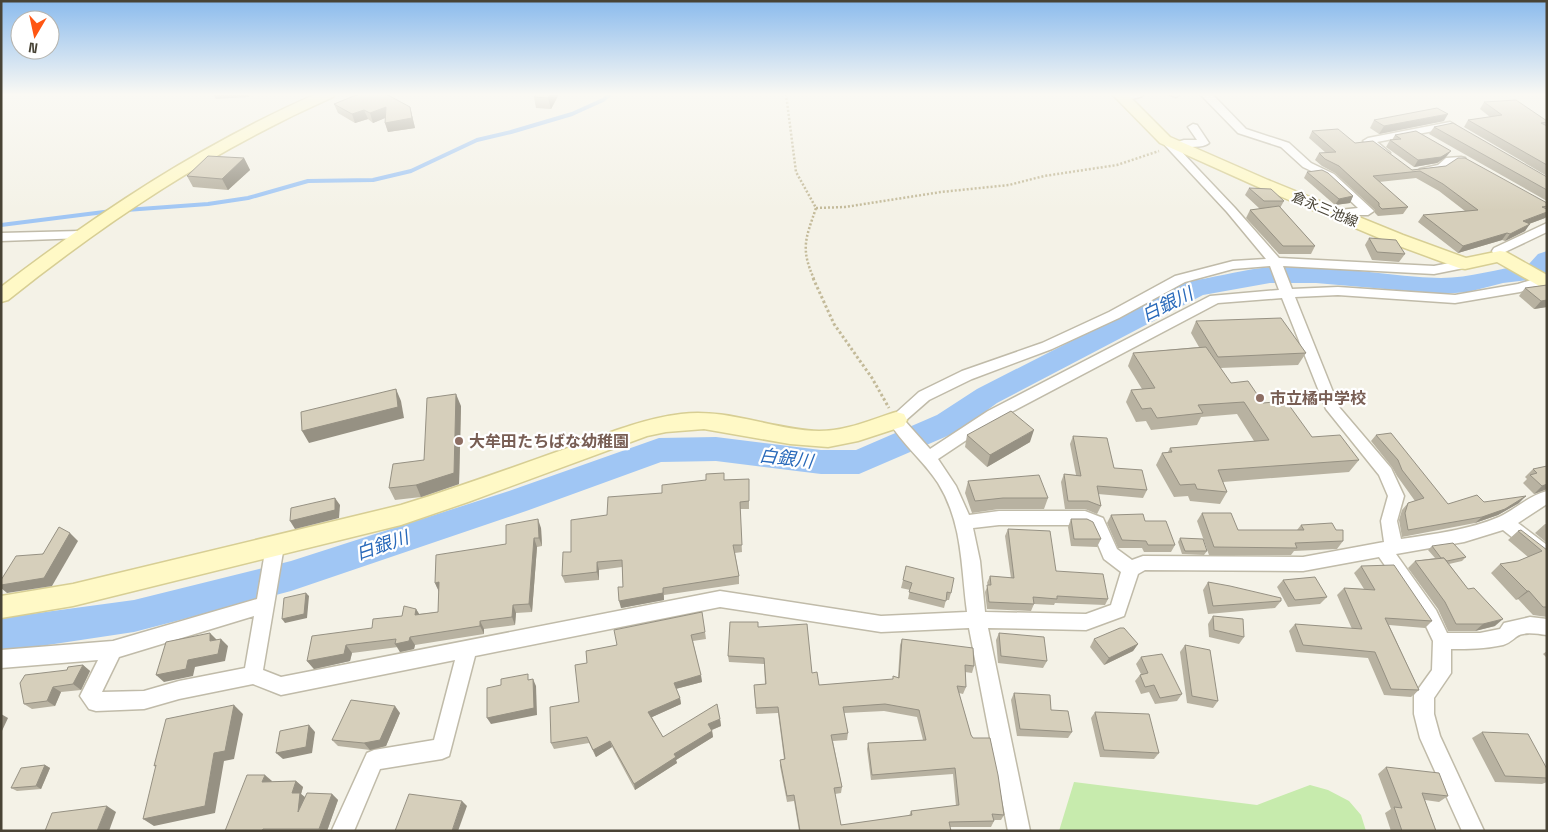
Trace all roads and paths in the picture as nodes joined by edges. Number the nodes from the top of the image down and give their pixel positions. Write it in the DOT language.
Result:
graph roads {
  1 [pos="247,133"];
  2 [pos="790,133"];
  3 [pos="1159,133"];
  4 [pos="1197,133"];
  5 [pos="1247,133"];
  6 [pos="1416,133"];
  7 [pos="1431,142"];
  8 [pos="1171,144"];
  9 [pos="1446,151"];
  10 [pos="1397,162"];
  11 [pos="1412,173"];
  12 [pos="816,208"];
  13 [pos="1334,213"];
  14 [pos="1547,227"];
  15 [pos="80,235"];
  16 [pos="1,237"];
  17 [pos="1500,256"];
  18 [pos="1275,262"];
  19 [pos="1465,264"];
  20 [pos="1546,281"];
  21 [pos="1288,293"];
  22 [pos="1,296"];
  23 [pos="899,424"];
  24 [pos="926,455"];
  25 [pos="1547,497"];
  26 [pos="964,522"];
  27 [pos="1505,522"];
  28 [pos="275,546"];
  29 [pos="1389,548"];
  30 [pos="1547,555"];
  31 [pos="1131,570"];
  32 [pos="266,599"];
  33 [pos="1,606"];
  34 [pos="977,620"];
  35 [pos="1547,627"];
  36 [pos="1442,641"];
  37 [pos="467,649"];
  38 [pos="113,650"];
  39 [pos="1,659"];
  40 [pos="253,675"];
  41 [pos="343,830"];
  42 [pos="1019,831"];
  43 [pos="1473,831"];
  1 -- 15 [label="street"];
  2 -- 12 [label="path"];
  3 -- 8 [label="street, 倉永三池線"];
  4 -- 8 [label="street"];
  5 -- 13 [label="street"];
  6 -- 7 [label="street"];
  6 -- 10 [label="street"];
  8 -- 12 [label="path"];
  8 -- 13 [label="street, 倉永三池線"];
  8 -- 18 [label="street"];
  9 -- 11 [label="street"];
  12 -- 23 [label="path"];
  13 -- 19 [label="street, 倉永三池線"];
  14 -- 17 [label="street"];
  15 -- 16 [label="street"];
  15 -- 22 [label="street"];
  17 -- 19 [label="street"];
  17 -- 20 [label="street"];
  18 -- 19 [label="street"];
  18 -- 21 [label="street"];
  18 -- 23 [label="street"];
  20 -- 21 [label="street"];
  21 -- 24 [label="street"];
  21 -- 29 [label="street"];
  23 -- 24 [label="street"];
  23 -- 28 [label="street"];
  24 -- 26 [label="street"];
  25 -- 27 [label="street"];
  26 -- 31 [label="street"];
  26 -- 34 [label="street"];
  27 -- 29 [label="street"];
  27 -- 30 [label="street"];
  28 -- 32 [label="street"];
  28 -- 33 [label="street"];
  29 -- 31 [label="street"];
  29 -- 36 [label="street"];
  31 -- 34 [label="street"];
  32 -- 38 [label="street"];
  32 -- 40 [label="street"];
  34 -- 37 [label="street"];
  34 -- 42 [label="street"];
  35 -- 36 [label="street"];
  36 -- 43 [label="street"];
  37 -- 40 [label="street"];
  37 -- 41 [label="street"];
  38 -- 39 [label="street"];
  38 -- 40 [label="street"];
}
